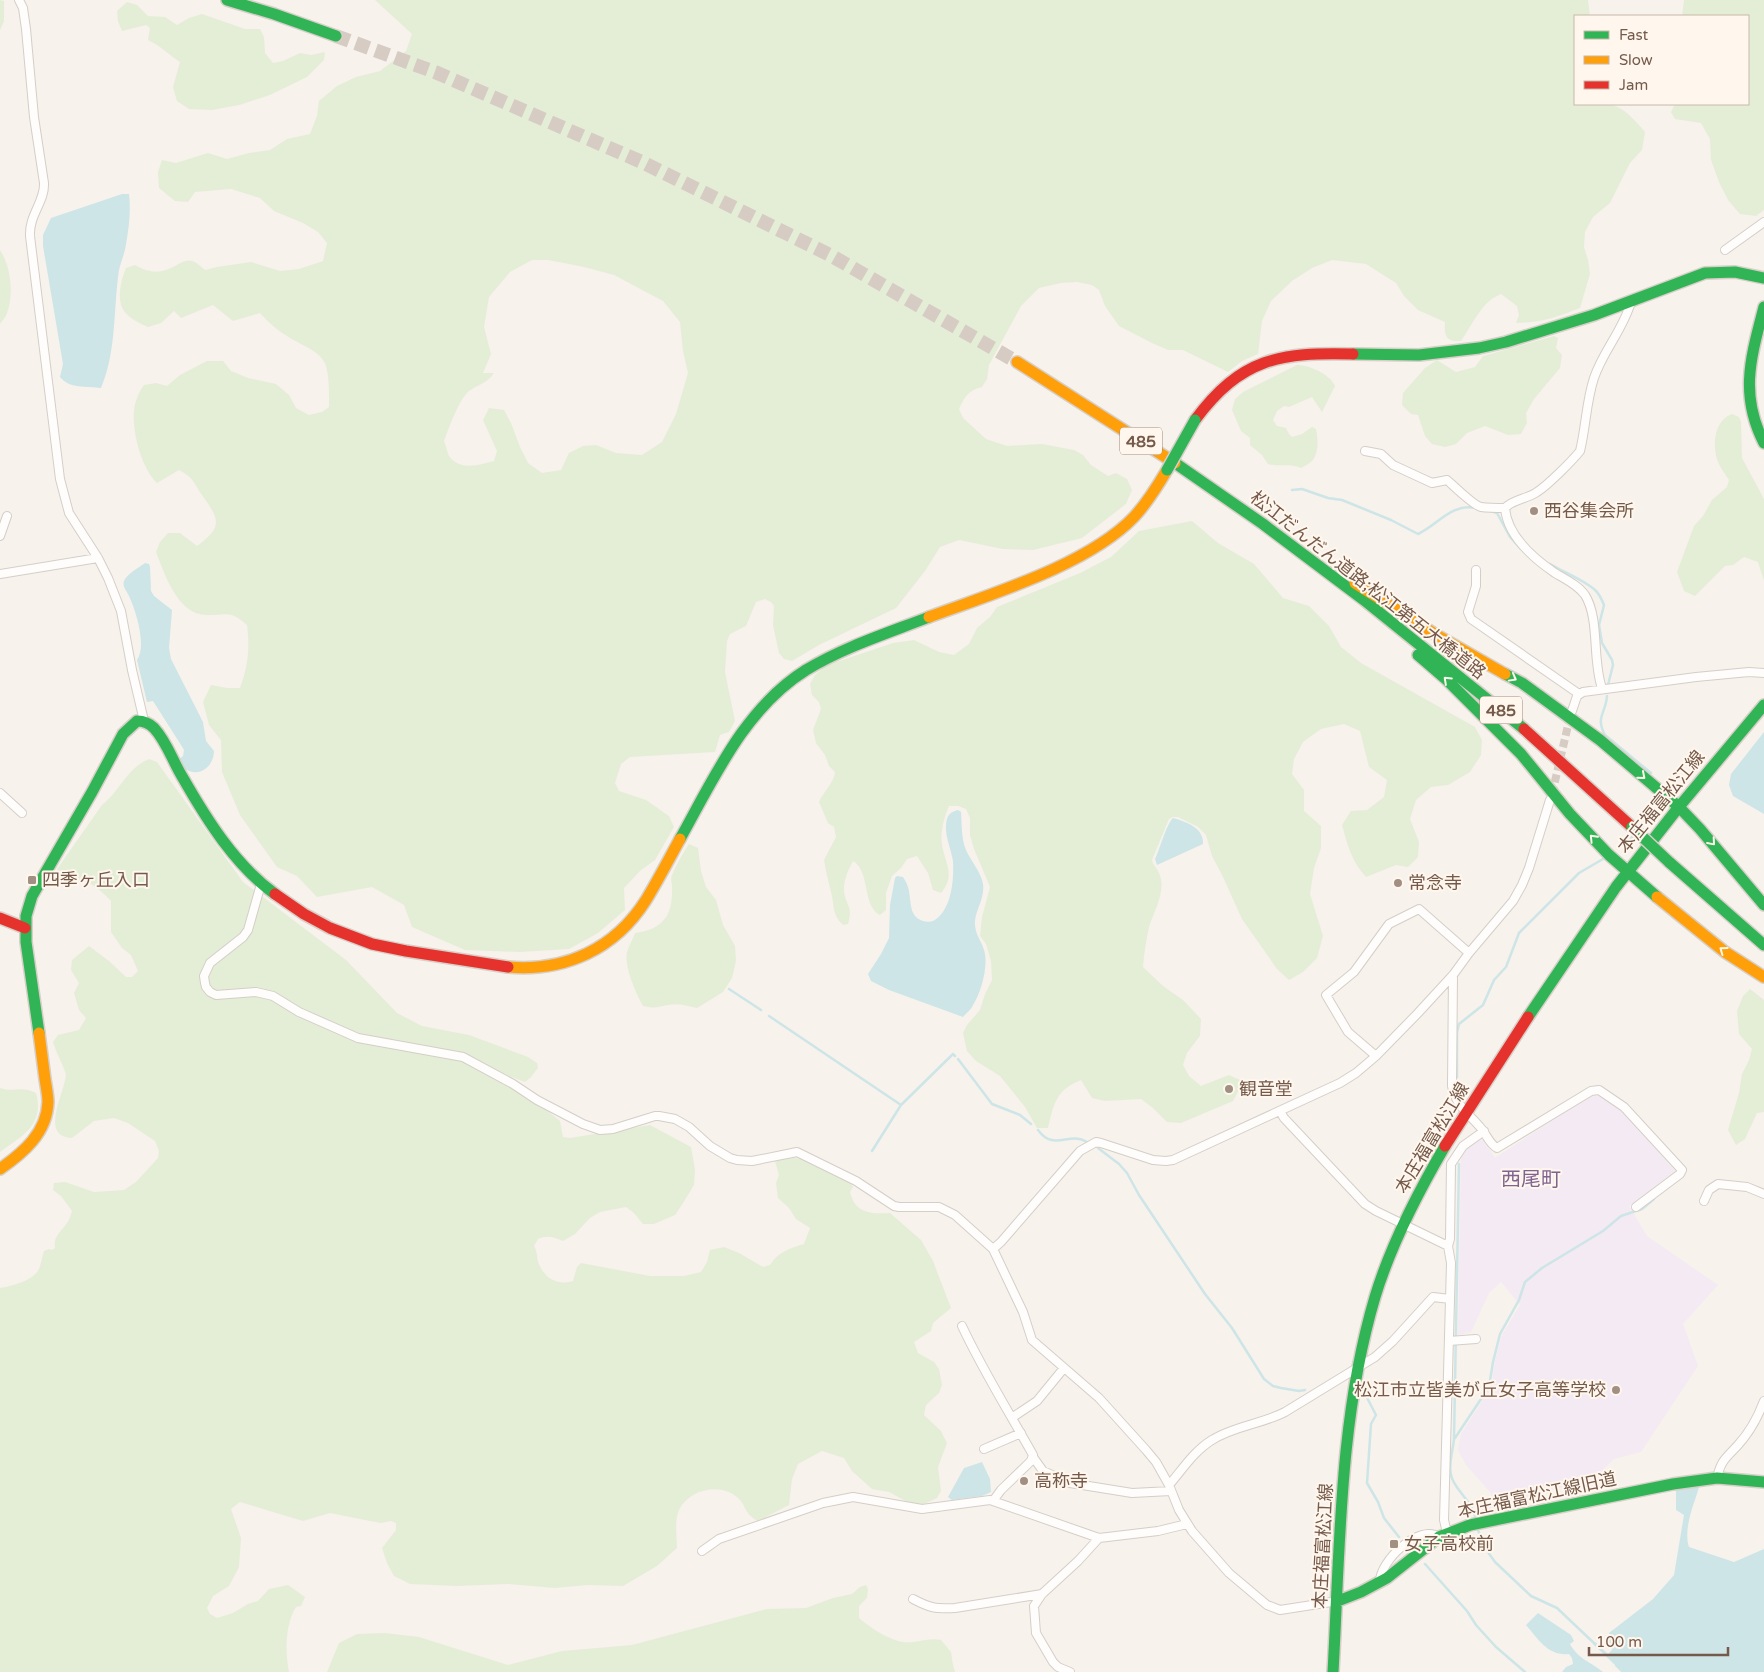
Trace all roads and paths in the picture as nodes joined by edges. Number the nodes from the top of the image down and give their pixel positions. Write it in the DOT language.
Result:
graph roads {
  1 [pos="19,0"];
  2 [pos="227,0"];
  3 [pos="336,36"];
  4 [pos="1764,222"];
  5 [pos="1725,250"];
  6 [pos="1764,278"];
  7 [pos="1631,302"];
  8 [pos="1764,307"];
  9 [pos="1017,362"];
  10 [pos="1764,443"];
  11 [pos="1365,451"];
  12 [pos="1505,508"];
  13 [pos="7,516"];
  14 [pos="1263,524"];
  15 [pos="0,536"];
  16 [pos="98,558"];
  17 [pos="1476,570"];
  18 [pos="0,574"];
  19 [pos="1364,600"];
  20 [pos="1764,672"];
  21 [pos="1602,688"];
  22 [pos="1579,694"];
  23 [pos="1764,705"];
  24 [pos="1572,711"];
  25 [pos="144,721"];
  26 [pos="0,793"];
  27 [pos="1550,800"];
  28 [pos="1679,807"];
  29 [pos="22,813"];
  30 [pos="1628,872"];
  31 [pos="261,884"];
  32 [pos="1764,905"];
  33 [pos="0,918"];
  34 [pos="24,928"];
  35 [pos="1764,946"];
  36 [pos="1469,953"];
  37 [pos="1453,975"];
  38 [pos="1764,977"];
  39 [pos="1376,1056"];
  40 [pos="1280,1111"];
  41 [pos="1466,1112"];
  42 [pos="1484,1131"];
  43 [pos="0,1169"];
  44 [pos="1764,1194"];
  45 [pos="1704,1201"];
  46 [pos="1636,1207"];
  47 [pos="1403,1224"];
  48 [pos="1448,1246"];
  49 [pos="993,1249"];
  50 [pos="1450,1299"];
  51 [pos="962,1326"];
  52 [pos="1476,1339"];
  53 [pos="1453,1341"];
  54 [pos="1359,1367"];
  55 [pos="1064,1368"];
  56 [pos="1764,1400"];
  57 [pos="1013,1417"];
  58 [pos="1021,1433"];
  59 [pos="984,1449"];
  60 [pos="1033,1457"];
  61 [pos="1717,1478"];
  62 [pos="1764,1482"];
  63 [pos="1170,1488"];
  64 [pos="993,1501"];
  65 [pos="1187,1524"];
  66 [pos="1443,1535"];
  67 [pos="1099,1538"];
  68 [pos="702,1552"];
  69 [pos="1042,1594"];
  70 [pos="913,1599"];
  71 [pos="1338,1601"];
  72 [pos="1070,1672"];
  73 [pos="1333,1672"];
  1 -- 16 [label="street"];
  2 -- 3 [label="main road"];
  4 -- 5 [label="street"];
  6 -- 7 [label="main road"];
  7 -- 12 [label="street"];
  7 -- 31 [label="main road, bridge"];
  8 -- 10 [label="main road"];
  9 -- 14 [label="main road, 松江だんだん道路;松江第五大橋道路 / 485"];
  11 -- 12 [label="street"];
  12 -- 21 [label="street"];
  13 -- 15 [label="street"];
  14 -- 19 [label="main road, 松江だんだん道路;松江第五大橋道路 / 485"];
  14 -- 28 [label="main road, one-way"];
  16 -- 18 [label="street"];
  16 -- 25 [label="street"];
  17 -- 22 [label="street"];
  30 -- 19 [label="main road, one-way"];
  19 -- 35 [label="main road, 松江だんだん道路;松江第五大橋道路 / 485, bridge"];
  20 -- 21 [label="street"];
  21 -- 22 [label="street"];
  22 -- 24 [label="street"];
  23 -- 28 [label="main road, 本庄福富松江線"];
  25 -- 31 [label="main road"];
  25 -- 34 [label="main road"];
  26 -- 29 [label="street"];
  27 -- 36 [label="street"];
  28 -- 30 [label="main road, 本庄福富松江線"];
  28 -- 32 [label="main road, one-way"];
  38 -- 30 [label="main road, one-way"];
  30 -- 41 [label="main road, 本庄福富松江線"];
  31 -- 49 [label="street"];
  33 -- 34 [label="main road"];
  34 -- 43 [label="main road"];
  36 -- 37 [label="street"];
  36 -- 39 [label="street"];
  37 -- 39 [label="street"];
  37 -- 41 [label="street"];
  39 -- 40 [label="street"];
  40 -- 47 [label="street"];
  40 -- 49 [label="street"];
  41 -- 42 [label="street"];
  41 -- 47 [label="main road, 本庄福富松江線"];
  42 -- 46 [label="street"];
  42 -- 48 [label="street"];
  44 -- 45 [label="street"];
  47 -- 48 [label="street"];
  47 -- 54 [label="main road, 本庄福富松江線"];
  48 -- 50 [label="street"];
  49 -- 55 [label="street"];
  50 -- 53 [label="street"];
  50 -- 54 [label="street"];
  51 -- 57 [label="street"];
  52 -- 53 [label="street"];
  53 -- 66 [label="street"];
  54 -- 63 [label="street"];
  54 -- 71 [label="main road, 本庄福富松江線"];
  55 -- 57 [label="street"];
  55 -- 63 [label="street"];
  56 -- 61 [label="street"];
  57 -- 58 [label="street"];
  58 -- 59 [label="street"];
  58 -- 60 [label="street"];
  60 -- 63 [label="street"];
  60 -- 64 [label="street"];
  61 -- 62 [label="main road, 本庄福富松江線旧道"];
  61 -- 66 [label="main road, 本庄福富松江線旧道"];
  63 -- 65 [label="street"];
  64 -- 67 [label="street"];
  64 -- 68 [label="street"];
  65 -- 67 [label="street"];
  65 -- 71 [label="street"];
  66 -- 71 [label="main road, 本庄福富松江線旧道"];
  67 -- 69 [label="street"];
  69 -- 70 [label="street"];
  69 -- 72 [label="street"];
  71 -- 73 [label="main road, 本庄福富松江線"];
}
